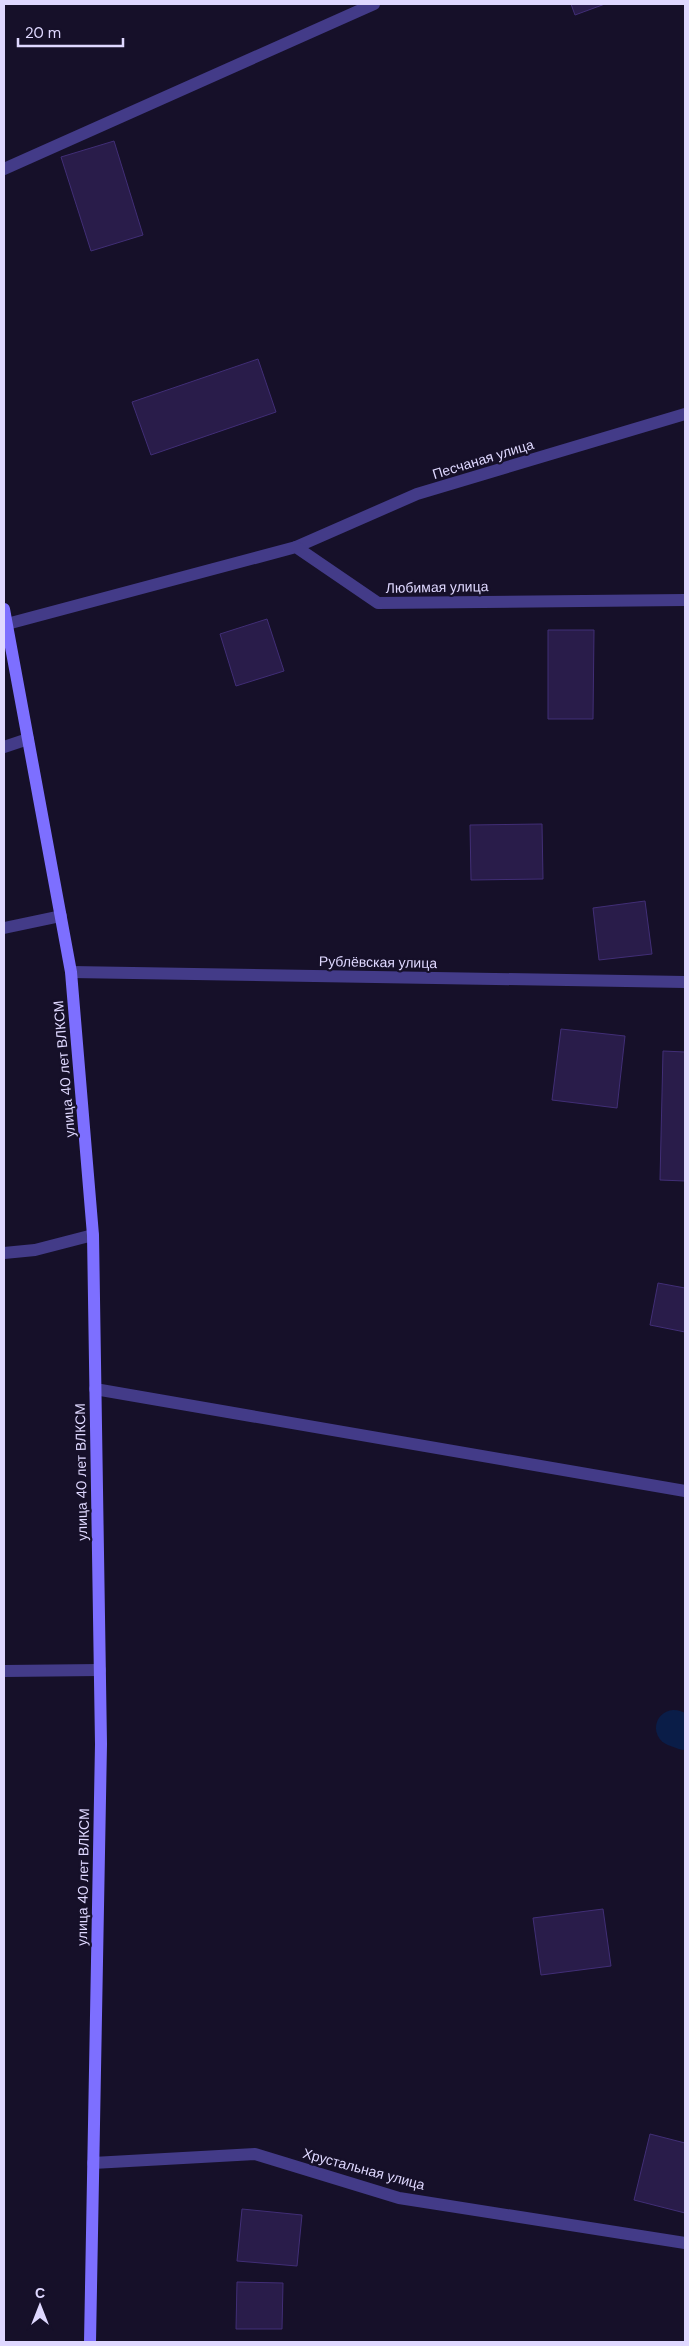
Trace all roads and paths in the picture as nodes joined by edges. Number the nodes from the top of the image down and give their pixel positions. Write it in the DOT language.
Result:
graph roads {
  1 [pos="374,4"];
  2 [pos="4,169"];
  3 [pos="685,414"];
  4 [pos="296,548"];
  5 [pos="685,600"];
  6 [pos="4,609"];
  7 [pos="7,624"];
  8 [pos="28,739"];
  9 [pos="4,748"];
  10 [pos="61,916"];
  11 [pos="4,928"];
  12 [pos="71,972"];
  13 [pos="685,982"];
  14 [pos="93,1235"];
  15 [pos="4,1253"];
  16 [pos="95,1390"];
  17 [pos="685,1491"];
  18 [pos="100,1670"];
  19 [pos="4,1671"];
  20 [pos="93,2163"];
  21 [pos="685,2243"];
  22 [pos="90,2342"];
  1 -- 2 [label="street"];
  3 -- 4 [label="street, Песчаная улица"];
  4 -- 5 [label="street, Любимая улица"];
  4 -- 7 [label="street"];
  6 -- 7 [label="street, улица 40 лет ВЛКСМ"];
  7 -- 8 [label="street, улица 40 лет ВЛКСМ"];
  8 -- 9 [label="street"];
  8 -- 10 [label="street, улица 40 лет ВЛКСМ"];
  10 -- 11 [label="street"];
  10 -- 12 [label="street, улица 40 лет ВЛКСМ"];
  12 -- 13 [label="street, Рублёвская улица"];
  12 -- 14 [label="street, улица 40 лет ВЛКСМ"];
  14 -- 15 [label="street"];
  14 -- 16 [label="street, улица 40 лет ВЛКСМ"];
  16 -- 17 [label="street"];
  16 -- 18 [label="street, улица 40 лет ВЛКСМ"];
  18 -- 19 [label="street"];
  18 -- 20 [label="street, улица 40 лет ВЛКСМ"];
  20 -- 21 [label="street, Хрустальная улица"];
  20 -- 22 [label="street, улица 40 лет ВЛКСМ"];
}
